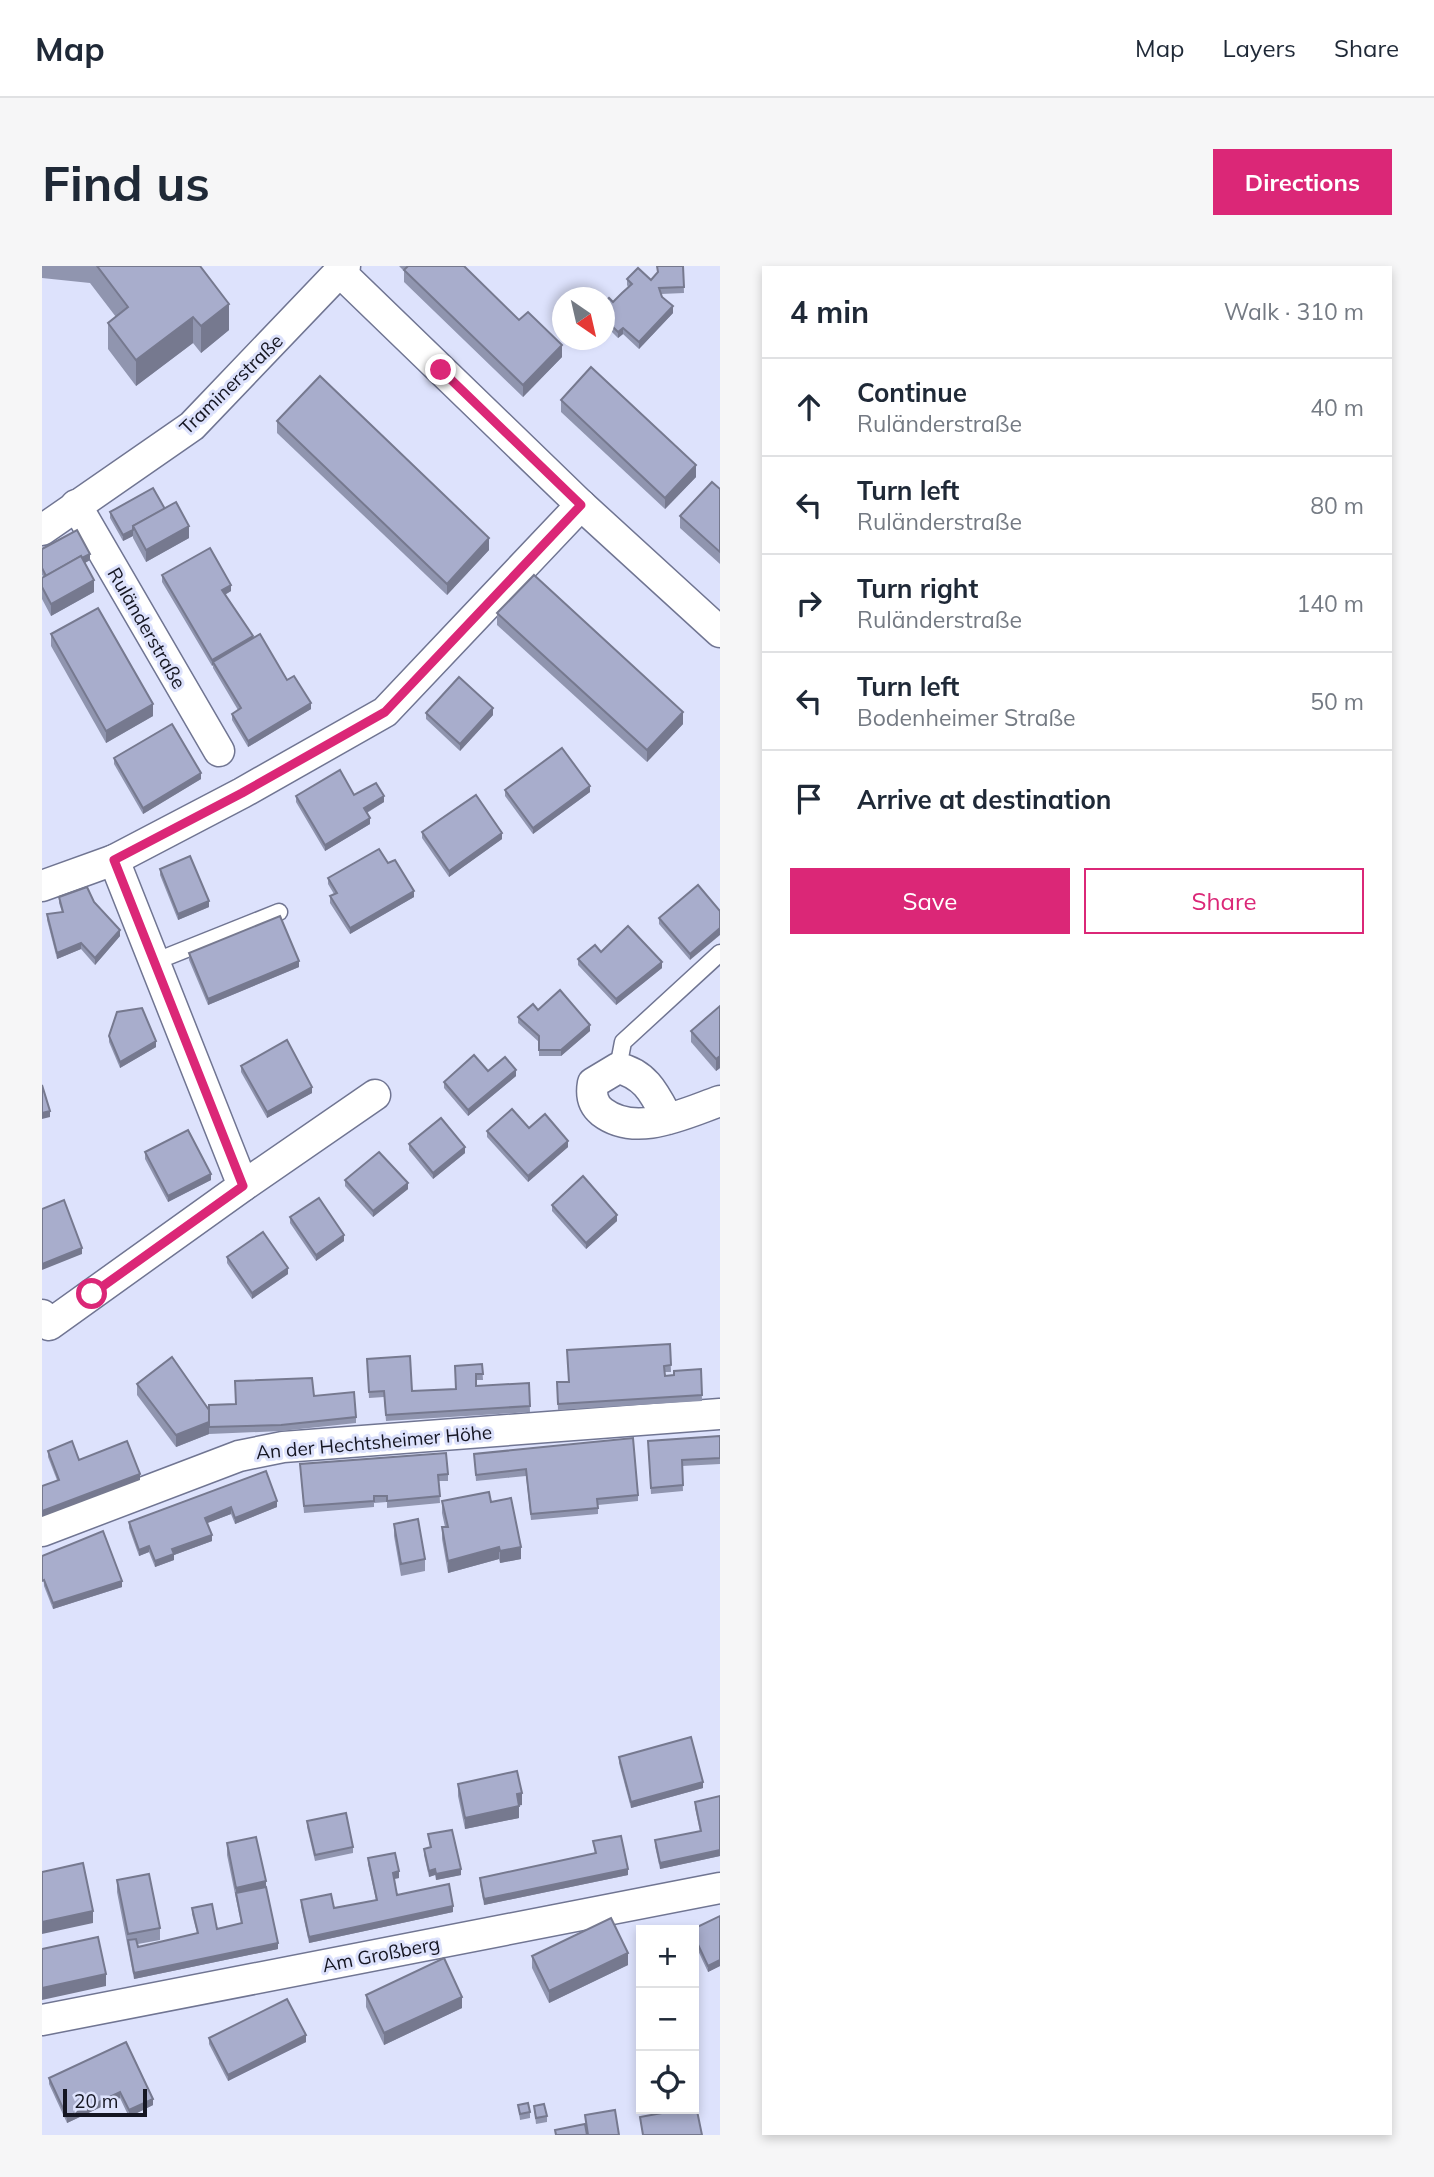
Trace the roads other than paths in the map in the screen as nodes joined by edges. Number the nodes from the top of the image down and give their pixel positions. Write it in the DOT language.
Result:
graph roads {
  1 [pos="343,270"];
  2 [pos="76,505"];
  3 [pos="581,505"];
  4 [pos="42,530"];
  5 [pos="720,632"];
  6 [pos="219,751"];
  7 [pos="114,860"];
  8 [pos="42,886"];
  9 [pos="279,912"];
  10 [pos="720,953"];
  11 [pos="154,962"];
  12 [pos="618,1068"];
  13 [pos="375,1095"];
  14 [pos="720,1101"];
  15 [pos="668,1119"];
  16 [pos="243,1186"];
  17 [pos="42,1315"];
  18 [pos="720,1414"];
  19 [pos="42,1531"];
  20 [pos="720,1888"];
  21 [pos="42,2020"];
  1 -- 2 [label="street, Traminerstraße"];
  1 -- 3 [label="street"];
  2 -- 4 [label="street, Traminerstraße"];
  2 -- 6 [label="street, Ruländerstraße"];
  3 -- 5 [label="street"];
  3 -- 7 [label="street"];
  7 -- 8 [label="street"];
  7 -- 11 [label="street"];
  9 -- 11 [label="lane"];
  10 -- 12 [label="lane"];
  11 -- 16 [label="street"];
  12 -- 15 [label="street"];
  12 -- 15 [label="street"];
  13 -- 16 [label="street"];
  14 -- 15 [label="street"];
  16 -- 17 [label="street"];
  18 -- 19 [label="street, An der Hechtsheimer Höhe"];
  20 -- 21 [label="street, Am Großberg"];
}
